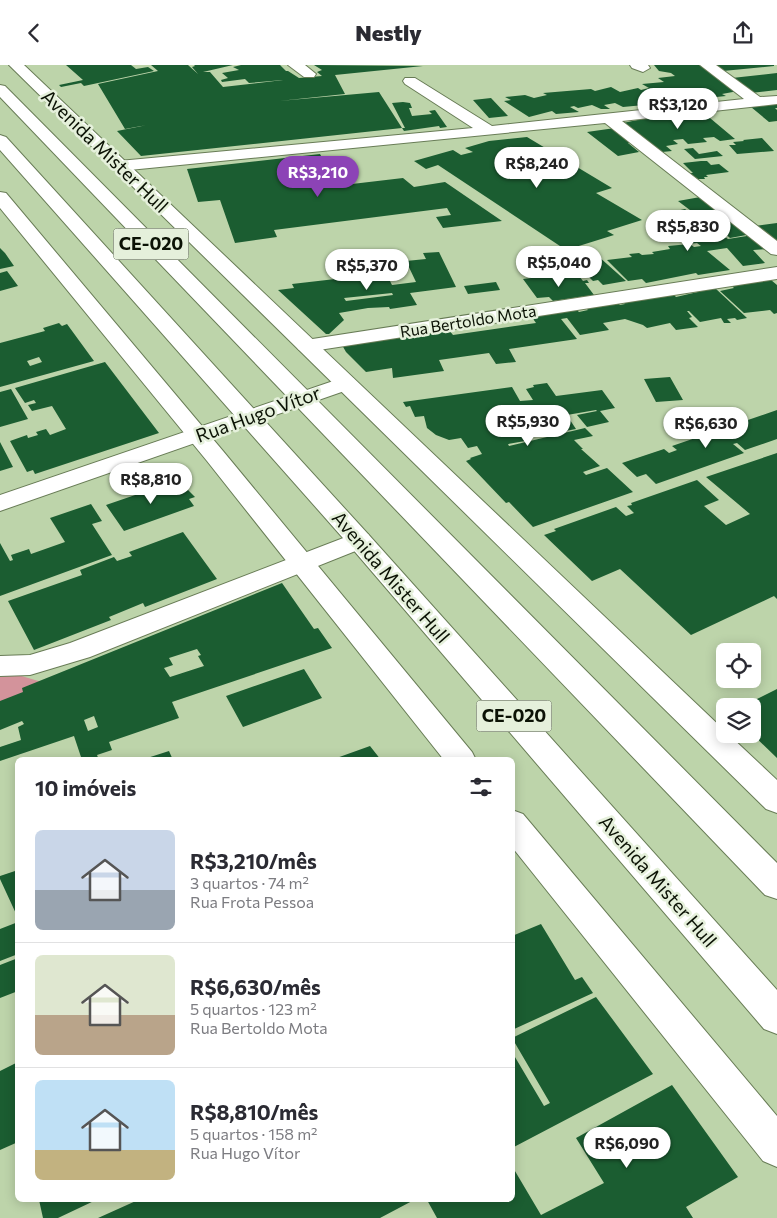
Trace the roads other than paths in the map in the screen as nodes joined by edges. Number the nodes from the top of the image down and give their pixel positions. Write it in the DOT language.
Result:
graph roads {
  1 [pos="16,65"];
  2 [pos="296,65"];
  3 [pos="706,65"];
  4 [pos="309,74"];
  5 [pos="410,81"];
  6 [pos="0,89"];
  7 [pos="777,100"];
  8 [pos="757,102"];
  9 [pos="608,118"];
  10 [pos="489,131"];
  11 [pos="0,140"];
  12 [pos="119,166"];
  13 [pos="0,197"];
  14 [pos="777,250"];
  15 [pos="777,273"];
  16 [pos="306,346"];
  17 [pos="344,383"];
  18 [pos="302,398"];
  19 [pos="249,417"];
  20 [pos="198,435"];
  21 [pos="0,503"];
  22 [pos="359,540"];
  23 [pos="301,564"];
  24 [pos="0,666"];
  25 [pos="459,757"];
  26 [pos="777,800"];
  27 [pos="515,827"];
  28 [pos="777,885"];
  29 [pos="777,1017"];
  30 [pos="777,1147"];
  1 -- 12 [label="main road, Avenida Mister Hull"];
  2 -- 4 [label="main road"];
  3 -- 8 [label="main road"];
  5 -- 10 [label="main road"];
  6 -- 18 [label="main road, Avenida Mister Hull / CE-020"];
  7 -- 8 [label="main road"];
  8 -- 9 [label="main road"];
  9 -- 10 [label="main road"];
  9 -- 14 [label="main road"];
  10 -- 12 [label="main road"];
  11 -- 19 [label="main road, Avenida Mister Hull / CE-020"];
  12 -- 16 [label="main road, Avenida Mister Hull"];
  13 -- 20 [label="main road"];
  15 -- 16 [label="main road, Rua Bertoldo Mota"];
  16 -- 17 [label="main road, Avenida Mister Hull"];
  17 -- 18 [label="main road, Rua Hugo Vítor"];
  17 -- 26 [label="main road, Avenida Mister Hull"];
  18 -- 19 [label="main road, Rua Hugo Vítor"];
  18 -- 28 [label="main road, Avenida Mister Hull / CE-020"];
  19 -- 20 [label="main road, Rua Hugo Vítor"];
  19 -- 22 [label="main road, Avenida Mister Hull / CE-020"];
  20 -- 21 [label="main road, Rua Hugo Vítor"];
  20 -- 23 [label="main road"];
  22 -- 23 [label="main road"];
  22 -- 29 [label="main road, Avenida Mister Hull / CE-020"];
  23 -- 24 [label="main road"];
  23 -- 25 [label="main road"];
  27 -- 30 [label="main road"];
}
